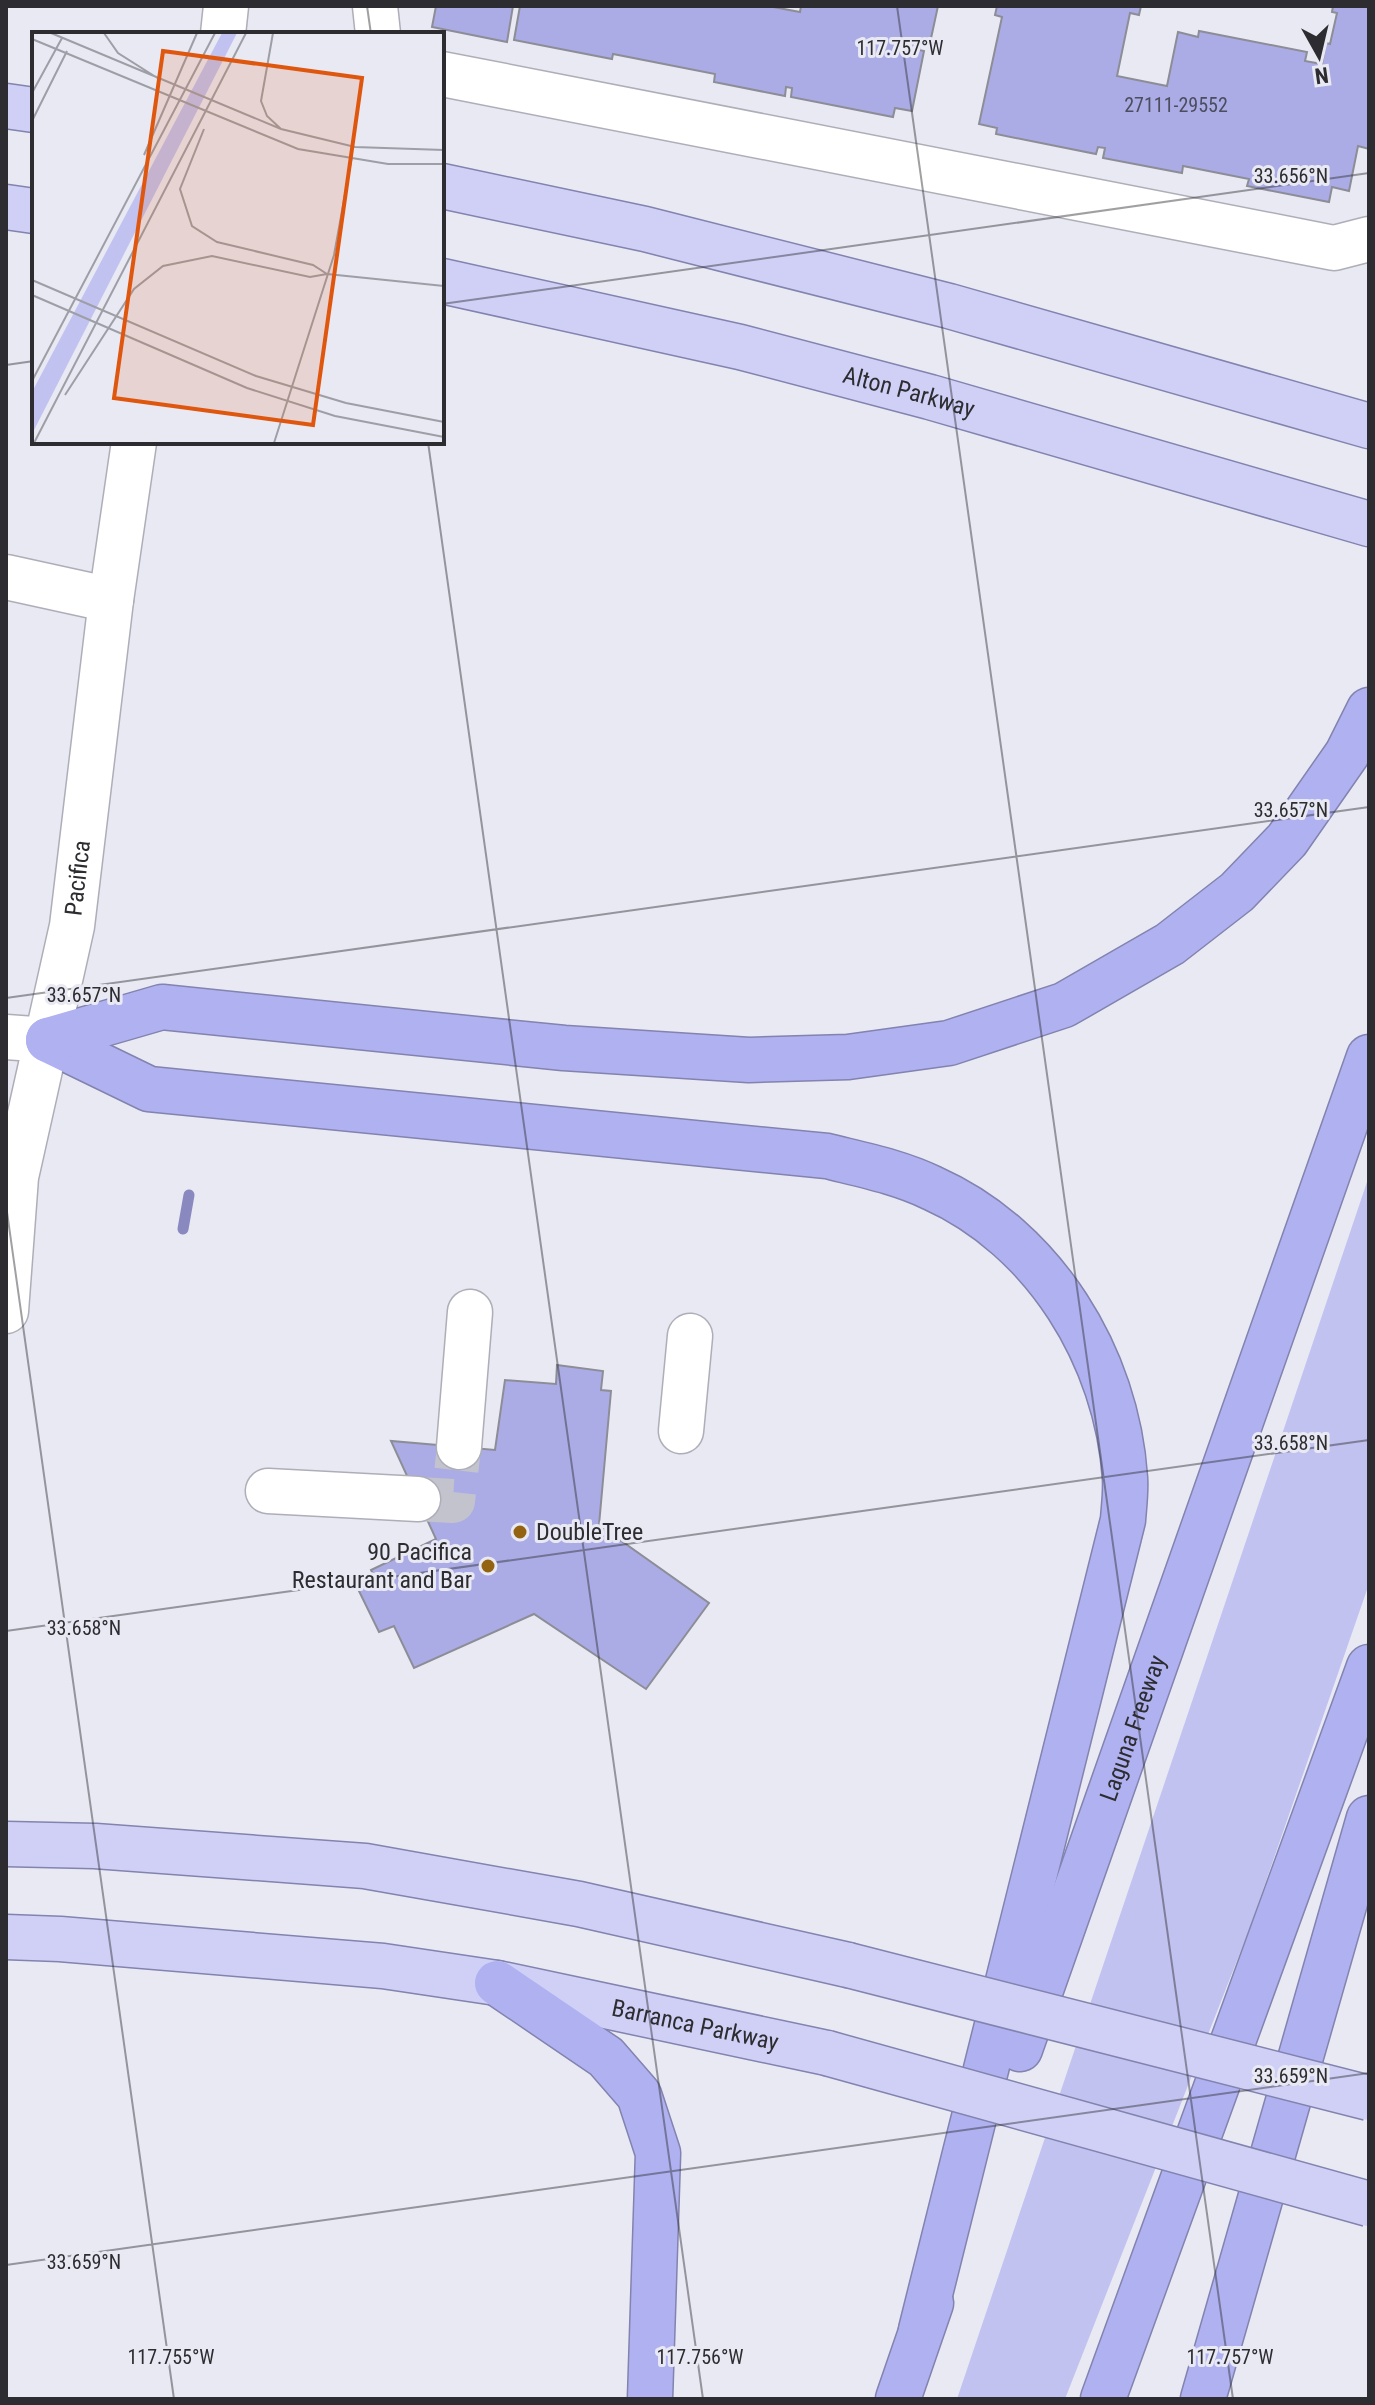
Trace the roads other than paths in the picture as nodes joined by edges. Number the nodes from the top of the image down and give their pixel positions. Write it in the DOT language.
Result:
graph roads {
  1 [pos="226,6"];
  2 [pos="375,6"];
  3 [pos="223,32"];
  4 [pos="378,32"];
  5 [pos="444,74"];
  6 [pos="6,106"];
  7 [pos="32,110"];
  8 [pos="444,186"];
  9 [pos="6,207"];
  10 [pos="32,211"];
  11 [pos="1369,239"];
  12 [pos="444,281"];
  13 [pos="1369,426"];
  14 [pos="134,444"];
  15 [pos="1369,524"];
  16 [pos="6,577"];
  17 [pos="111,600"];
  18 [pos="1369,710"];
  19 [pos="27,1039"];
  20 [pos="1369,1057"];
  21 [pos="6,1311"];
  22 [pos="470,1312"];
  23 [pos="690,1336"];
  24 [pos="681,1431"];
  25 [pos="459,1447"];
  26 [pos="268,1491"];
  27 [pos="418,1499"];
  28 [pos="1369,1667"];
  29 [pos="1369,1818"];
  30 [pos="6,1844"];
  31 [pos="6,1937"];
  32 [pos="497,1983"];
  33 [pos="1369,2098"];
  34 [pos="1369,2204"];
  35 [pos="921,2330"];
  36 [pos="650,2399"];
  37 [pos="898,2399"];
  38 [pos="1103,2399"];
  39 [pos="1203,2399"];
  1 -- 3 [label="street"];
  2 -- 4 [label="street"];
  5 -- 11 [label="street"];
  6 -- 7 [label="main road"];
  8 -- 13 [label="main road"];
  9 -- 10 [label="main road"];
  12 -- 15 [label="main road, Alton Parkway"];
  14 -- 17 [label="street, Pacifica"];
  16 -- 17 [label="street"];
  17 -- 19 [label="street, Pacifica"];
  18 -- 19 [label="highway"];
  19 -- 21 [label="street, Pacifica"];
  19 -- 35 [label="highway"];
  20 -- 35 [label="highway, Laguna Freeway"];
  22 -- 25 [label="street"];
  23 -- 24 [label="street"];
  26 -- 27 [label="street"];
  28 -- 38 [label="highway"];
  29 -- 39 [label="highway"];
  30 -- 33 [label="main road, bridge"];
  31 -- 32 [label="main road, Barranca Parkway"];
  32 -- 34 [label="main road, Barranca Parkway, bridge"];
  32 -- 36 [label="highway"];
  35 -- 37 [label="highway, Laguna Freeway"];
}
